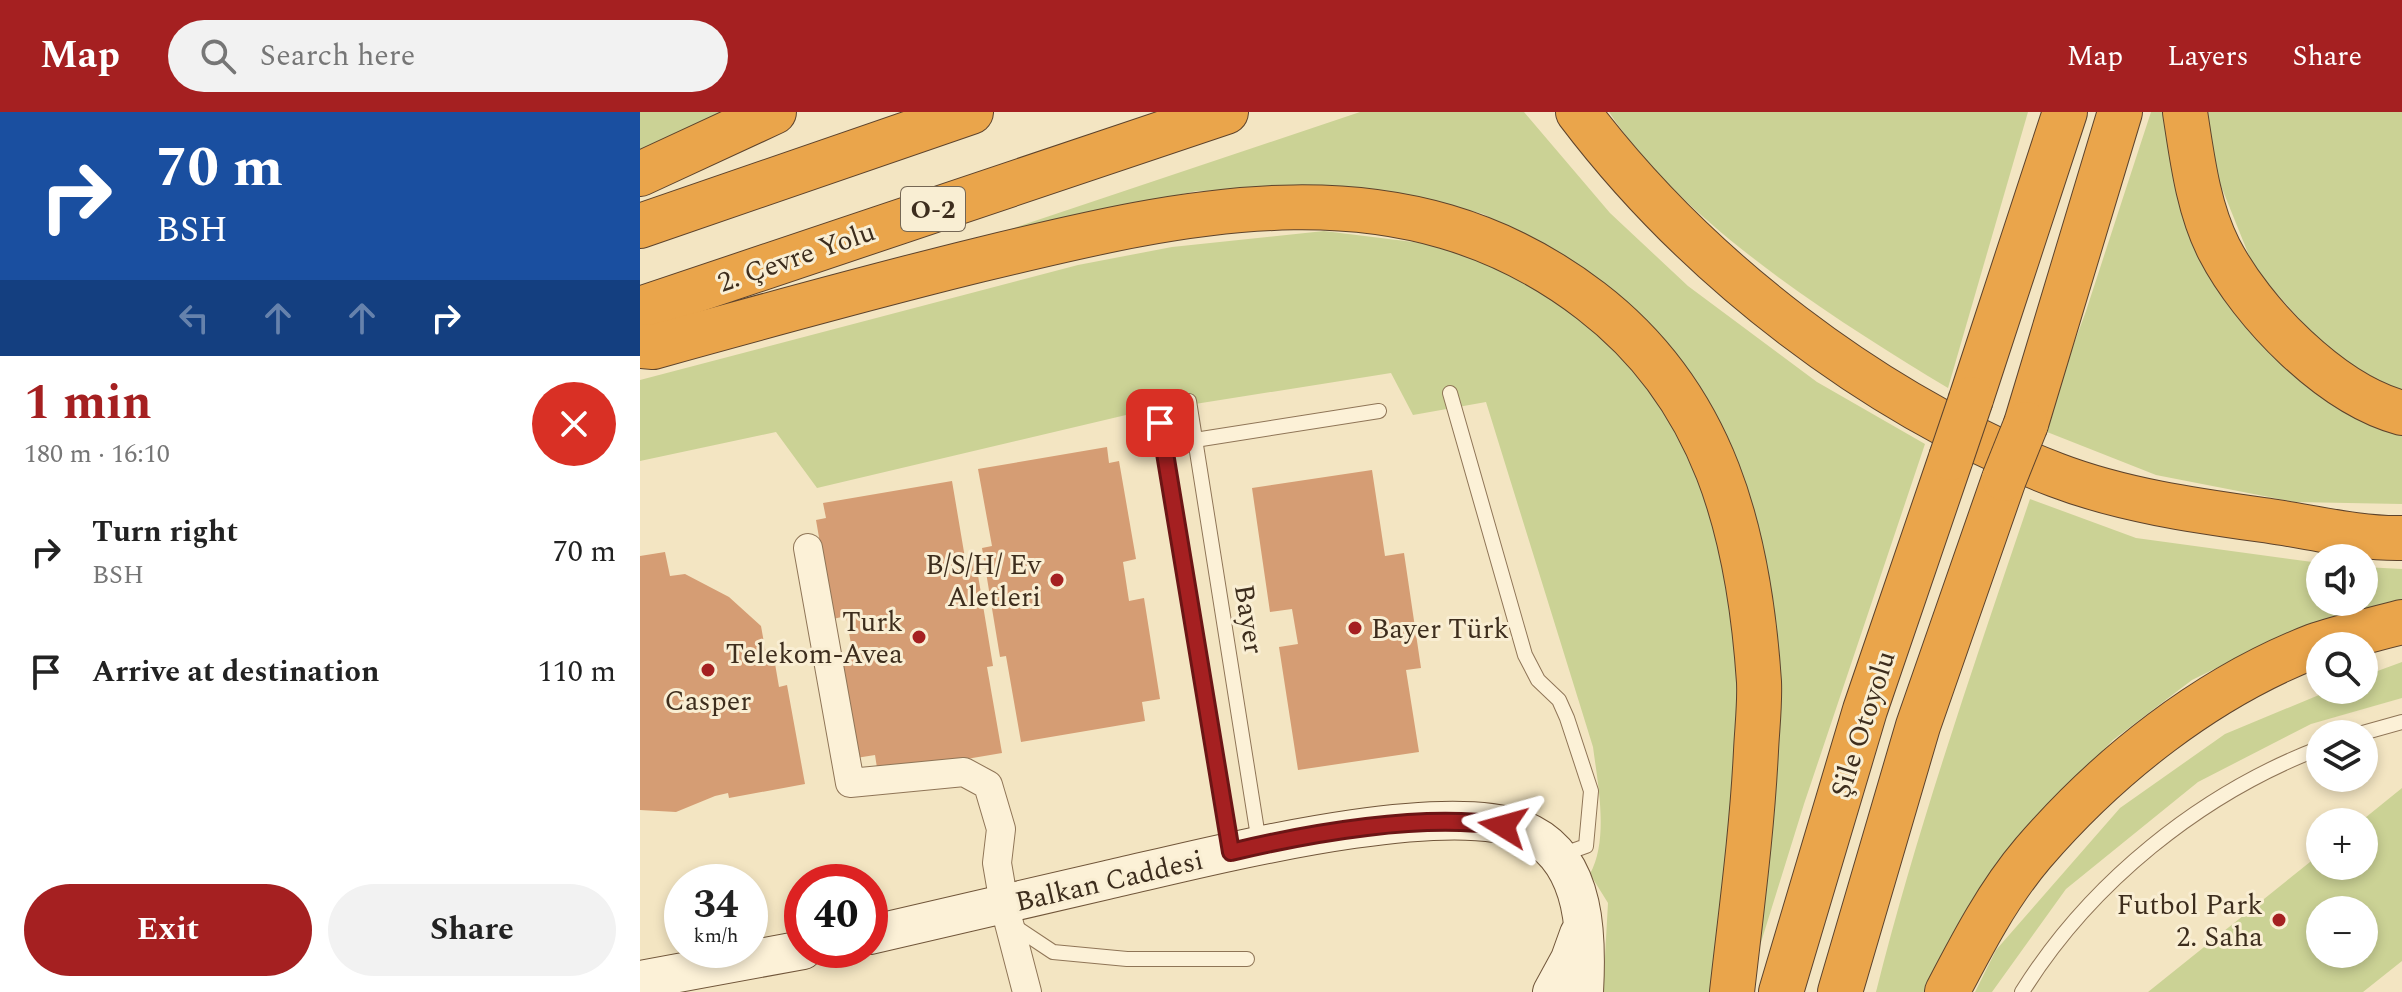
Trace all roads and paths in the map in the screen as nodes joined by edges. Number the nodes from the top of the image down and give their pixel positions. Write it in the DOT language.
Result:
graph roads {
  1 [pos="774,112"];
  2 [pos="971,112"];
  3 [pos="1226,112"];
  4 [pos="1578,112"];
  5 [pos="2065,112"];
  6 [pos="2120,112"];
  7 [pos="2185,112"];
  8 [pos="640,174"];
  9 [pos="640,226"];
  10 [pos="640,309"];
  11 [pos="640,346"];
  12 [pos="1450,393"];
  13 [pos="1189,401"];
  14 [pos="1379,411"];
  15 [pos="2402,413"];
  16 [pos="1160,423"];
  17 [pos="1195,440"];
  18 [pos="2402,538"];
  19 [pos="808,548"];
  20 [pos="2402,622"];
  21 [pos="2402,722"];
  22 [pos="2378,729"];
  23 [pos="2306,755"];
  24 [pos="1245,849"];
  25 [pos="1558,856"];
  26 [pos="1006,913"];
  27 [pos="1583,919"];
  28 [pos="888,932"];
  29 [pos="784,953"];
  30 [pos="1247,959"];
  31 [pos="640,980"];
  32 [pos="1027,992"];
  33 [pos="1552,992"];
  34 [pos="1584,992"];
  35 [pos="1732,992"];
  36 [pos="1781,992"];
  37 [pos="1840,992"];
  38 [pos="1947,992"];
  39 [pos="2022,992"];
  1 -- 8 [label="highway"];
  2 -- 9 [label="highway"];
  3 -- 10 [label="highway, 2. Çevre Yolu / O-2"];
  4 -- 18 [label="highway"];
  5 -- 36 [label="highway, Şile Otoyolu, bridge"];
  6 -- 37 [label="highway, Şile Otoyolu, bridge"];
  7 -- 15 [label="highway"];
  11 -- 35 [label="highway"];
  12 -- 25 [label="lane"];
  13 -- 17 [label="lane, Bayer"];
  14 -- 17 [label="lane"];
  16 -- 24 [label="lane"];
  17 -- 24 [label="lane, Bayer"];
  19 -- 26 [label="street"];
  20 -- 38 [label="highway"];
  21 -- 22 [label="lane"];
  23 -- 39 [label="lane"];
  24 -- 25 [label="street, Balkan Caddesi"];
  24 -- 26 [label="street, Balkan Caddesi"];
  25 -- 27 [label="street, Balkan Caddesi"];
  26 -- 28 [label="street, Balkan Caddesi"];
  26 -- 30 [label="lane"];
  26 -- 32 [label="street"];
  27 -- 33 [label="street"];
  27 -- 34 [label="street, Balkan Caddesi"];
  29 -- 31 [label="street"];
}
